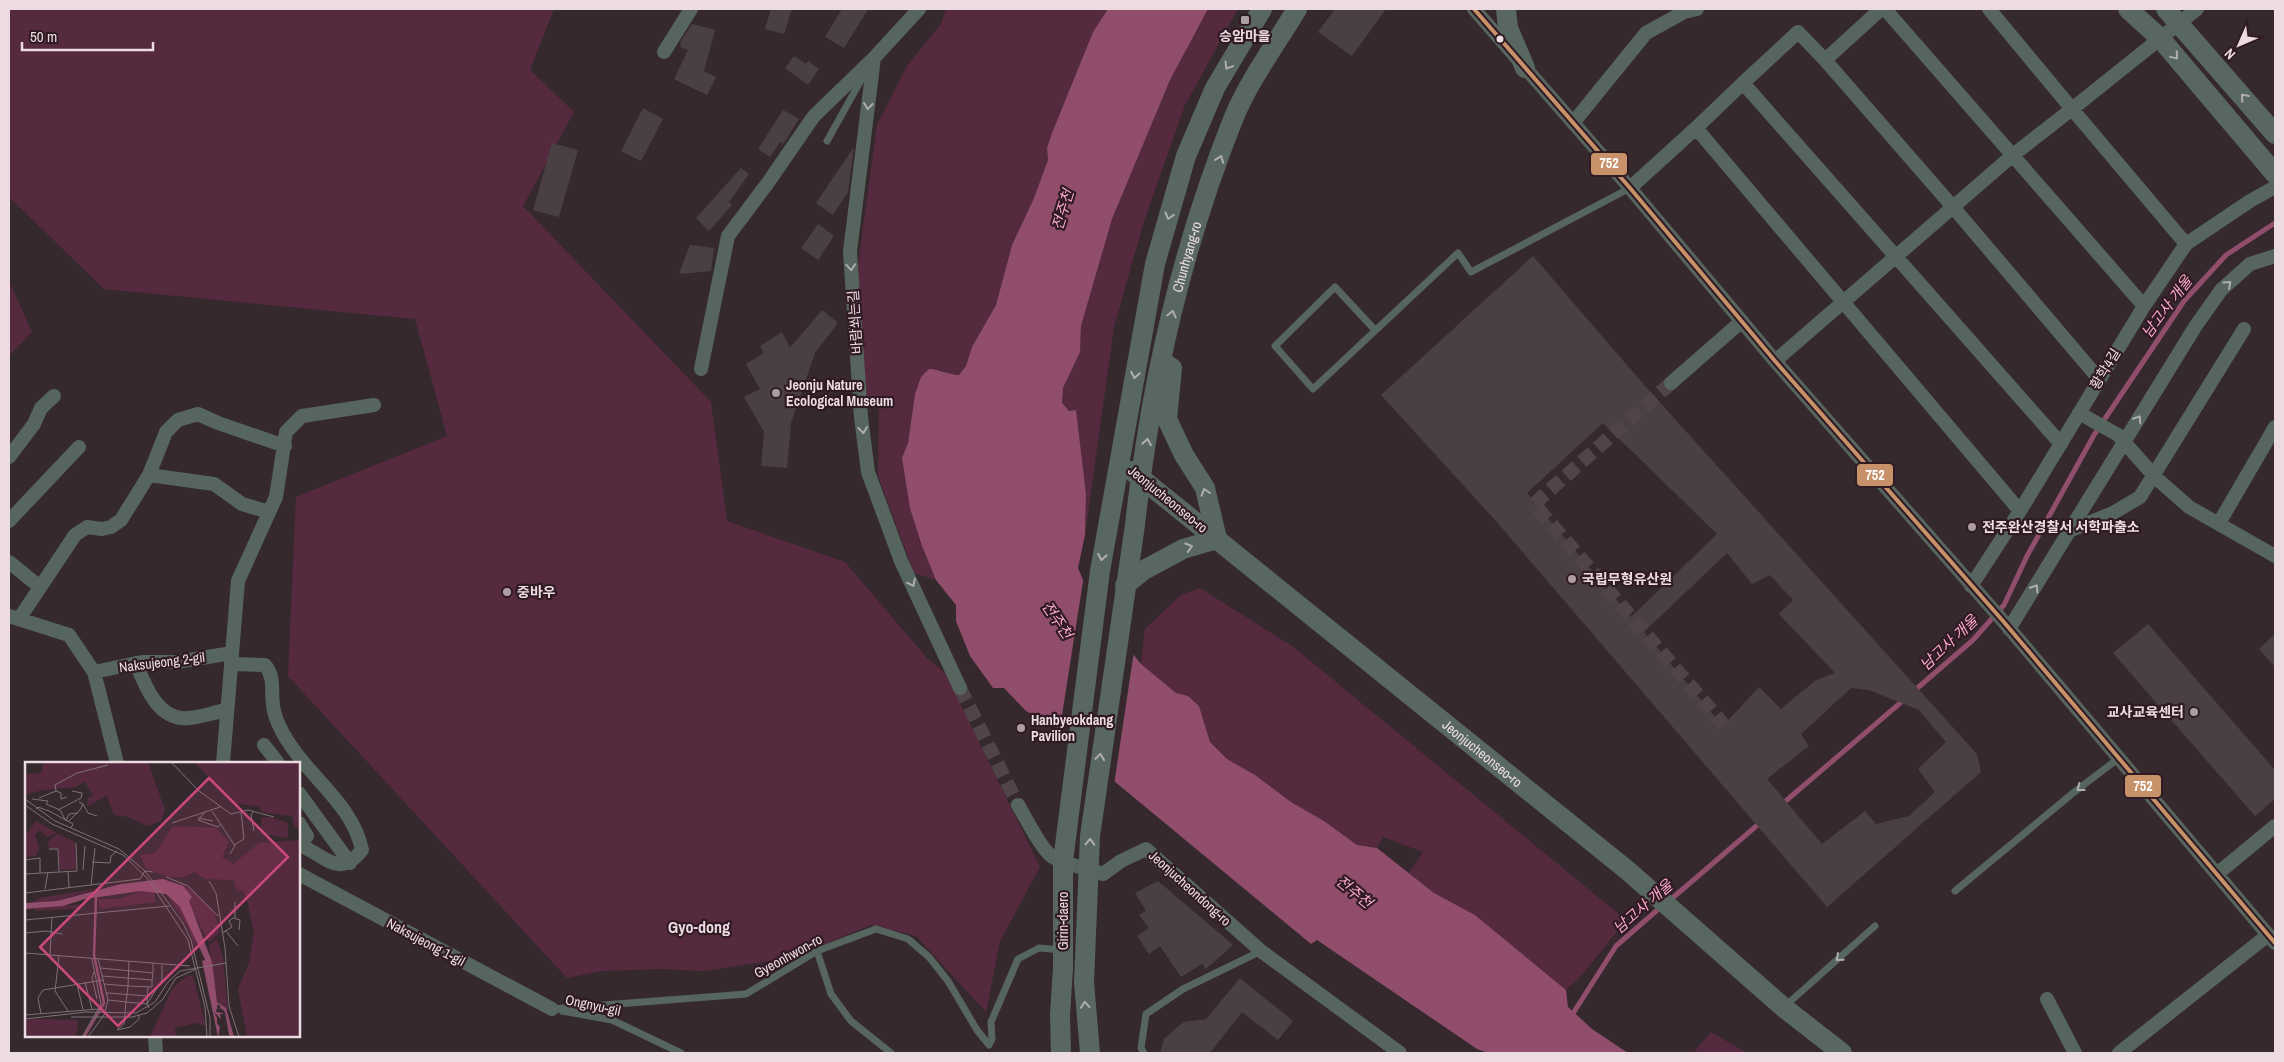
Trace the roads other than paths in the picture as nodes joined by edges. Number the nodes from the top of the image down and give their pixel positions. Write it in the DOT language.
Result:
graph roads {
  1 [pos="690,9"];
  2 [pos="918,9"];
  3 [pos="1262,9"];
  4 [pos="1297,9"];
  5 [pos="1474,9"];
  6 [pos="1506,9"];
  7 [pos="1697,9"];
  8 [pos="1881,9"];
  9 [pos="1885,9"];
  10 [pos="1989,9"];
  11 [pos="2128,9"];
  12 [pos="2197,9"];
  13 [pos="2173,15"];
  14 [pos="2160,38"];
  15 [pos="664,52"];
  16 [pos="874,58"];
  17 [pos="1825,60"];
  18 [pos="1525,68"];
  19 [pos="1743,83"];
  20 [pos="2072,109"];
  21 [pos="1574,123"];
  22 [pos="1696,128"];
  23 [pos="2275,134"];
  24 [pos="827,141"];
  25 [pos="2013,155"];
  26 [pos="2275,174"];
  27 [pos="2275,187"];
  28 [pos="1630,188"];
  29 [pos="1953,207"];
  30 [pos="2186,244"];
  31 [pos="2275,256"];
  32 [pos="1897,257"];
  33 [pos="1844,301"];
  34 [pos="2144,306"];
  35 [pos="1742,321"];
  36 [pos="1375,330"];
  37 [pos="2244,330"];
  38 [pos="1161,361"];
  39 [pos="1775,361"];
  40 [pos="701,369"];
  41 [pos="2099,379"];
  42 [pos="1671,383"];
  43 [pos="54,396"];
  44 [pos="374,405"];
  45 [pos="2085,416"];
  46 [pos="2275,427"];
  47 [pos="2124,442"];
  48 [pos="2060,444"];
  49 [pos="285,446"];
  50 [pos="80,447"];
  51 [pos="9,457"];
  52 [pos="1119,460"];
  53 [pos="149,475"];
  54 [pos="1140,477"];
  55 [pos="2155,477"];
  56 [pos="2020,511"];
  57 [pos="269,512"];
  58 [pos="9,521"];
  59 [pos="2218,524"];
  60 [pos="2071,530"];
  61 [pos="1217,539"];
  62 [pos="2275,556"];
  63 [pos="9,562"];
  64 [pos="1125,585"];
  65 [pos="1971,586"];
  66 [pos="40,587"];
  67 [pos="14,617"];
  68 [pos="2006,625"];
  69 [pos="232,658"];
  70 [pos="136,663"];
  71 [pos="94,672"];
  72 [pos="960,688"];
  73 [pos="227,710"];
  74 [pos="264,745"];
  75 [pos="2119,758"];
  76 [pos="117,762"];
  77 [pos="223,762"];
  78 [pos="277,762"];
  79 [pos="1073,790"];
  80 [pos="300,794"];
  81 [pos="1018,805"];
  82 [pos="300,825"];
  83 [pos="2275,826"];
  84 [pos="300,845"];
  85 [pos="1063,861"];
  86 [pos="350,863"];
  87 [pos="1089,868"];
  88 [pos="2217,874"];
  89 [pos="300,875"];
  90 [pos="1955,891"];
  91 [pos="1875,926"];
  92 [pos="2272,939"];
  93 [pos="1063,950"];
  94 [pos="1261,951"];
  95 [pos="817,952"];
  96 [pos="2047,999"];
  97 [pos="1784,1007"];
  98 [pos="552,1009"];
  99 [pos="155,1037"];
  100 [pos="156,1053"];
  101 [pos="681,1053"];
  102 [pos="891,1053"];
  103 [pos="1062,1053"];
  104 [pos="1090,1053"];
  105 [pos="1144,1053"];
  106 [pos="1400,1053"];
  107 [pos="1842,1053"];
  108 [pos="2075,1053"];
  109 [pos="2119,1053"];
  1 -- 15 [label="street"];
  2 -- 16 [label="street"];
  3 -- 52 [label="street, Chunhyang-ro, one-way"];
  38 -- 4 [label="street, Chunhyang-ro, one-way"];
  5 -- 18 [label="street"];
  6 -- 18 [label="street"];
  7 -- 21 [label="street"];
  8 -- 17 [label="street"];
  9 -- 25 [label="street"];
  10 -- 20 [label="street"];
  11 -- 14 [label="street"];
  12 -- 13 [label="street"];
  13 -- 14 [label="street"];
  23 -- 13 [label="street, one-way"];
  14 -- 20 [label="street"];
  14 -- 26 [label="street, one-way"];
  16 -- 24 [label="lane"];
  16 -- 40 [label="street"];
  16 -- 72 [label="street, 바람쐬는길, one-way"];
  17 -- 19 [label="street"];
  17 -- 29 [label="street"];
  18 -- 21 [label="street"];
  19 -- 22 [label="street"];
  19 -- 32 [label="street"];
  20 -- 25 [label="street"];
  20 -- 30 [label="street"];
  21 -- 28 [label="street"];
  22 -- 28 [label="street"];
  22 -- 33 [label="street"];
  25 -- 29 [label="street"];
  25 -- 34 [label="street"];
  27 -- 30 [label="street, 황학4길"];
  28 -- 35 [label="street"];
  28 -- 36 [label="lane"];
  29 -- 32 [label="street"];
  29 -- 41 [label="street"];
  30 -- 34 [label="street, 황학4길"];
  47 -- 31 [label="street, one-way"];
  32 -- 33 [label="street"];
  32 -- 48 [label="street"];
  33 -- 39 [label="street"];
  33 -- 56 [label="street"];
  34 -- 41 [label="street, 황학4길"];
  35 -- 39 [label="street"];
  35 -- 42 [label="street"];
  36 -- 36 [label="lane"];
  37 -- 55 [label="street"];
  54 -- 38 [label="street, Chunhyang-ro, one-way"];
  61 -- 38 [label="street, one-way"];
  39 -- 65 [label="street"];
  41 -- 45 [label="street, 황학4길"];
  43 -- 51 [label="street"];
  44 -- 49 [label="street"];
  45 -- 47 [label="street"];
  45 -- 48 [label="street, 황학4길"];
  46 -- 59 [label="street"];
  47 -- 55 [label="street"];
  47 -- 60 [label="street"];
  48 -- 56 [label="street, 황학4길"];
  49 -- 53 [label="street"];
  49 -- 57 [label="street"];
  50 -- 58 [label="street"];
  52 -- 54 [label="street, Jeonjucheonseo-ro"];
  52 -- 79 [label="street, Chunhyang-ro, one-way"];
  53 -- 57 [label="street"];
  53 -- 66 [label="street"];
  54 -- 61 [label="street, Jeonjucheonseo-ro"];
  54 -- 64 [label="street, Chunhyang-ro"];
  55 -- 59 [label="street"];
  55 -- 60 [label="street"];
  56 -- 65 [label="street, 황학4길"];
  57 -- 69 [label="street"];
  59 -- 62 [label="street"];
  68 -- 60 [label="street, one-way"];
  64 -- 61 [label="street, one-way"];
  61 -- 97 [label="street, Jeonjucheonseo-ro"];
  63 -- 66 [label="street"];
  87 -- 64 [label="street, Girin-daero, one-way"];
  65 -- 68 [label="street"];
  66 -- 67 [label="street"];
  67 -- 71 [label="street"];
  68 -- 75 [label="street"];
  69 -- 70 [label="street, Naksujeong 2-gil"];
  69 -- 73 [label="street"];
  69 -- 86 [label="street"];
  70 -- 71 [label="street, Naksujeong 2-gil"];
  70 -- 73 [label="street"];
  71 -- 76 [label="street"];
  73 -- 77 [label="street"];
  74 -- 78 [label="street"];
  75 -- 88 [label="street"];
  75 -- 90 [label="lane, one-way"];
  79 -- 85 [label="street, Girin-daero"];
  80 -- 86 [label="street"];
  81 -- 85 [label="street"];
  82 -- 84 [label="street"];
  83 -- 88 [label="street"];
  84 -- 86 [label="street"];
  85 -- 87 [label="street"];
  85 -- 93 [label="street, Girin-daero"];
  87 -- 94 [label="street, Jeonjucheondong-ro"];
  104 -- 87 [label="street, Girin-daero, one-way"];
  88 -- 92 [label="street"];
  89 -- 98 [label="street, Naksujeong 1-gil"];
  91 -- 97 [label="lane, one-way"];
  92 -- 109 [label="street"];
  93 -- 95 [label="lane, Gyeonhwon-ro"];
  93 -- 103 [label="street, Girin-daero"];
  94 -- 105 [label="lane"];
  94 -- 106 [label="street, Jeonjucheondong-ro"];
  95 -- 98 [label="lane, Gyeonhwon-ro"];
  95 -- 102 [label="lane"];
  96 -- 108 [label="street"];
  97 -- 107 [label="street, Jeonjucheonseo-ro"];
  98 -- 101 [label="lane, Ongnyu-gil"];
  99 -- 100 [label="street"];
}
